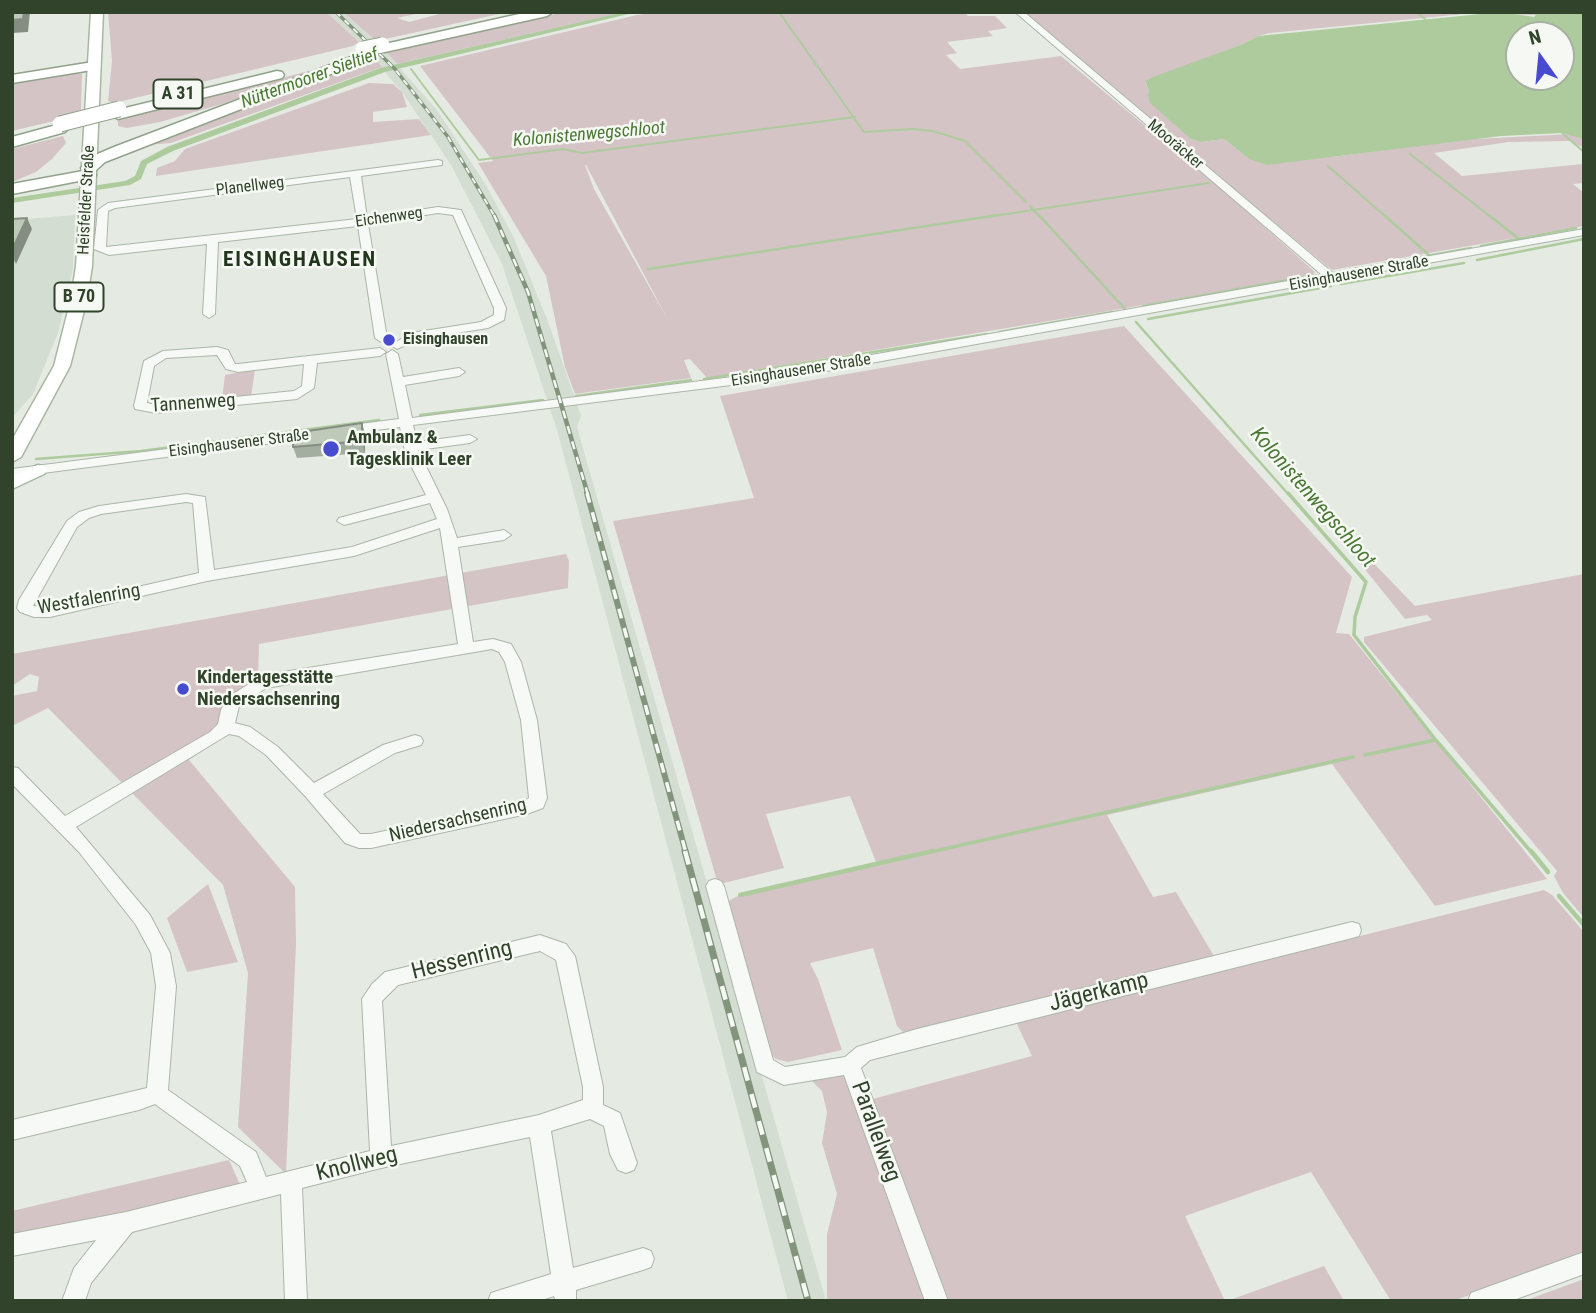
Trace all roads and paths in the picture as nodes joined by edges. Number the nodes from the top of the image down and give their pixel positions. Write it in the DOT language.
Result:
graph roads {
  1 [pos="97,12"];
  2 [pos="527,12"];
  3 [pos="547,12"];
  4 [pos="1019,12"];
  5 [pos="373,50"];
  6 [pos="94,65"];
  7 [pos="37,75"];
  8 [pos="12,79"];
  9 [pos="118,112"];
  10 [pos="60,127"];
  11 [pos="12,135"];
  12 [pos="12,142"];
  13 [pos="90,150"];
  14 [pos="120,150"];
  15 [pos="438,163"];
  16 [pos="355,174"];
  17 [pos="88,180"];
  18 [pos="12,189"];
  19 [pos="363,222"];
  20 [pos="1584,232"];
  21 [pos="213,239"];
  22 [pos="100,248"];
  23 [pos="1332,278"];
  24 [pos="209,314"];
  25 [pos="388,347"];
  26 [pos="310,360"];
  27 [pos="459,372"];
  28 [pos="398,382"];
  29 [pos="404,422"];
  30 [pos="470,439"];
  31 [pos="410,447"];
  32 [pos="15,448"];
  33 [pos="38,470"];
  34 [pos="12,473"];
  35 [pos="12,483"];
  36 [pos="434,498"];
  37 [pos="344,521"];
  38 [pos="445,521"];
  39 [pos="504,535"];
  40 [pos="451,544"];
  41 [pos="207,576"];
  42 [pos="466,648"];
  43 [pos="226,727"];
  44 [pos="415,741"];
  45 [pos="12,773"];
  46 [pos="313,792"];
  47 [pos="64,825"];
  48 [pos="715,886"];
  49 [pos="1352,930"];
  50 [pos="850,1065"];
  51 [pos="158,1094"];
  52 [pos="590,1106"];
  53 [pos="539,1125"];
  54 [pos="12,1130"];
  55 [pos="382,1158"];
  56 [pos="626,1163"];
  57 [pos="291,1182"];
  58 [pos="261,1190"];
  59 [pos="126,1223"];
  60 [pos="12,1245"];
  61 [pos="643,1259"];
  62 [pos="1584,1263"];
  63 [pos="565,1289"];
  64 [pos="73,1301"];
  65 [pos="296,1301"];
  66 [pos="499,1301"];
  67 [pos="937,1301"];
  68 [pos="1479,1301"];
  1 -- 6 [label="main road, Heisfelder Straße / B 70"];
  2 -- 5 [label="highway, A 31"];
  3 -- 5 [label="highway, A 31"];
  4 -- 23 [label="street, Mooräcker"];
  5 -- 9 [label="highway, A 31"];
  5 -- 9 [label="highway, A 31"];
  5 -- 14 [label="highway"];
  6 -- 7 [label="highway"];
  6 -- 7 [label="highway"];
  6 -- 13 [label="main road, Heisfelder Straße / B 70"];
  7 -- 8 [label="highway"];
  9 -- 10 [label="highway, A 31, bridge"];
  10 -- 11 [label="highway, A 31"];
  10 -- 12 [label="highway, A 31"];
  13 -- 14 [label="highway"];
  13 -- 17 [label="main road, Heisfelder Straße / B 70"];
  14 -- 17 [label="highway"];
  15 -- 16 [label="street, Planellweg"];
  16 -- 19 [label="street"];
  16 -- 22 [label="street, Planellweg"];
  17 -- 18 [label="highway"];
  17 -- 32 [label="main road, Heisfelder Straße / B 70"];
  19 -- 21 [label="street, Eichenweg"];
  19 -- 25 [label="street"];
  19 -- 25 [label="street, Eichenweg"];
  20 -- 23 [label="street, Eisinghausener Straße"];
  21 -- 22 [label="street, Eichenweg"];
  21 -- 24 [label="street"];
  23 -- 29 [label="street, Eisinghausener Straße"];
  25 -- 26 [label="street, Tannenweg"];
  25 -- 28 [label="street"];
  26 -- 26 [label="street, Tannenweg"];
  27 -- 28 [label="street"];
  28 -- 29 [label="street"];
  29 -- 31 [label="street"];
  29 -- 33 [label="street, Eisinghausener Straße"];
  30 -- 31 [label="street"];
  31 -- 36 [label="street"];
  33 -- 34 [label="street, Eisinghausener Straße"];
  33 -- 35 [label="main road"];
  36 -- 37 [label="street"];
  36 -- 38 [label="street"];
  38 -- 40 [label="street"];
  38 -- 41 [label="street, Westfalenring"];
  39 -- 40 [label="street"];
  40 -- 42 [label="street"];
  41 -- 41 [label="street, Westfalenring"];
  42 -- 43 [label="street, Niedersachsenring"];
  42 -- 46 [label="street, Niedersachsenring"];
  43 -- 46 [label="street, Niedersachsenring"];
  43 -- 47 [label="street, Niedersachsenring"];
  44 -- 46 [label="street"];
  45 -- 47 [label="street"];
  47 -- 51 [label="street"];
  48 -- 50 [label="street, Parallelweg"];
  49 -- 50 [label="street, Jägerkamp"];
  50 -- 67 [label="street, Parallelweg"];
  51 -- 54 [label="street"];
  51 -- 58 [label="street"];
  52 -- 53 [label="street, Knollweg"];
  52 -- 55 [label="street, Hessenring"];
  52 -- 56 [label="street"];
  53 -- 55 [label="street, Knollweg"];
  53 -- 63 [label="street"];
  55 -- 57 [label="street, Knollweg"];
  57 -- 58 [label="street, Knollweg"];
  57 -- 65 [label="street"];
  58 -- 59 [label="street, Knollweg"];
  59 -- 60 [label="street, Knollweg"];
  59 -- 64 [label="street"];
  61 -- 63 [label="street"];
  62 -- 68 [label="street"];
  63 -- 66 [label="street"];
}
